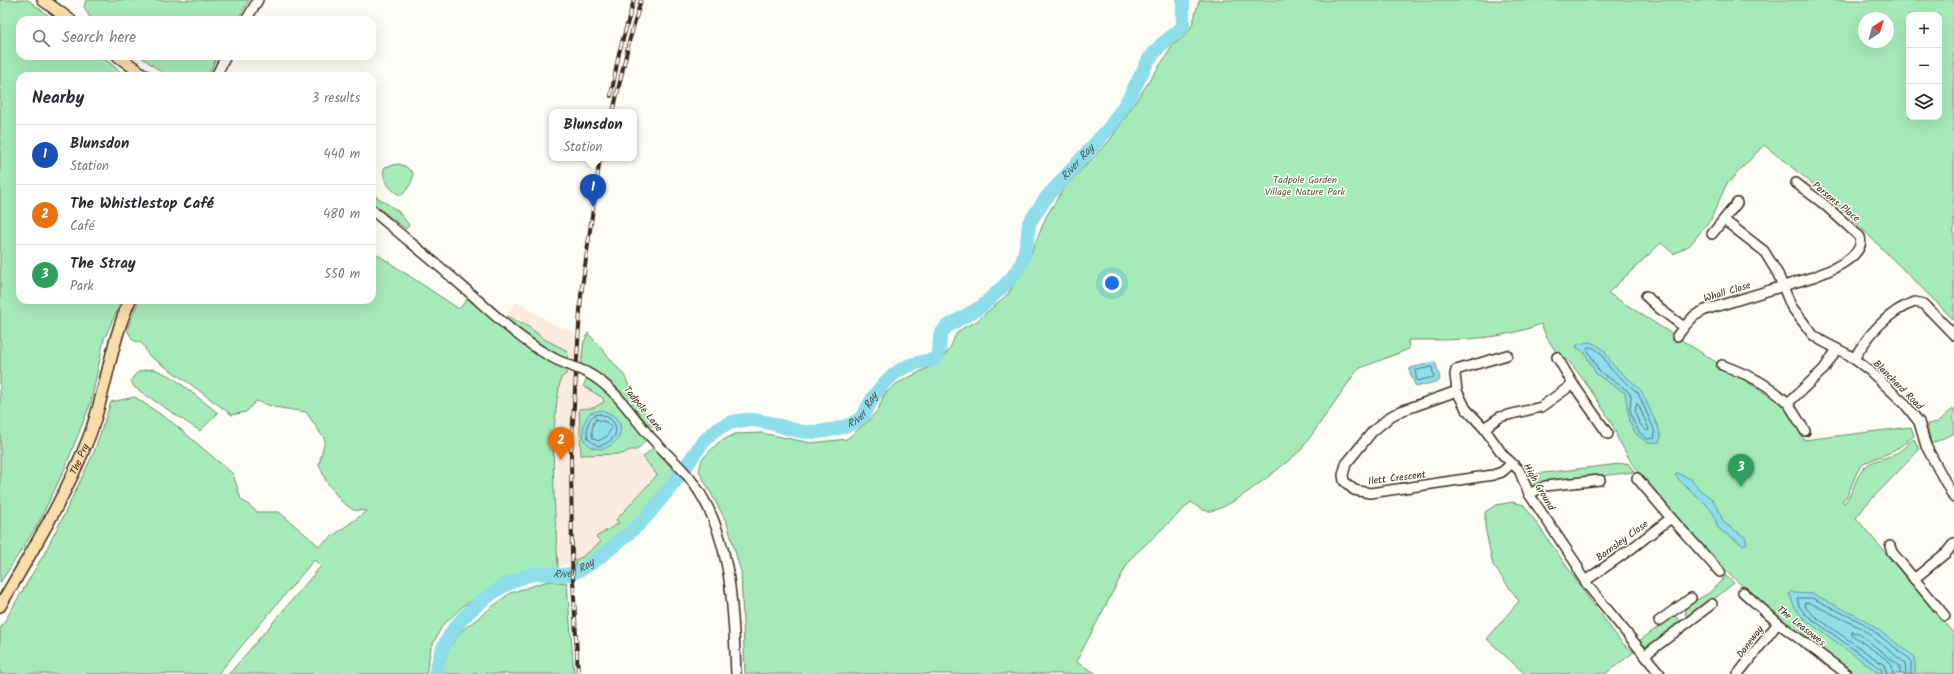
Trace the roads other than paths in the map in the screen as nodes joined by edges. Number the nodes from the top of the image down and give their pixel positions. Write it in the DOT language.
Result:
graph roads {
  1 [pos="43,0"];
  2 [pos="258,0"];
  3 [pos="65,16"];
  4 [pos="248,16"];
  5 [pos="123,60"];
  6 [pos="224,60"];
  7 [pos="140,72"];
  8 [pos="218,72"];
  9 [pos="1796,183"];
  10 [pos="1737,203"];
  11 [pos="376,213"];
  12 [pos="1724,220"];
  13 [pos="1712,234"];
  14 [pos="1782,286"];
  15 [pos="1646,296"];
  16 [pos="128,304"];
  17 [pos="1684,327"];
  18 [pos="1954,335"];
  19 [pos="1677,336"];
  20 [pos="1837,349"];
  21 [pos="1507,355"];
  22 [pos="1557,357"];
  23 [pos="1854,359"];
  24 [pos="1722,365"];
  25 [pos="1573,384"];
  26 [pos="1458,391"];
  27 [pos="1788,403"];
  28 [pos="1484,428"];
  29 [pos="1804,431"];
  30 [pos="1608,434"];
  31 [pos="1511,464"];
  32 [pos="1638,478"];
  33 [pos="1600,480"];
  34 [pos="1529,494"];
  35 [pos="1954,498"];
  36 [pos="1671,518"];
  37 [pos="1954,544"];
  38 [pos="1890,546"];
  39 [pos="1720,572"];
  40 [pos="1914,579"];
  41 [pos="1585,581"];
  42 [pos="1743,592"];
  43 [pos="1691,598"];
  44 [pos="1712,604"];
  45 [pos="0,606"];
  46 [pos="1676,609"];
  47 [pos="1945,616"];
  48 [pos="1660,621"];
  49 [pos="1687,623"];
  50 [pos="1778,623"];
  51 [pos="1645,655"];
  52 [pos="736,674"];
  53 [pos="1660,674"];
  54 [pos="1740,674"];
  55 [pos="1847,674"];
  1 -- 3 [label="main road"];
  2 -- 4 [label="street"];
  5 -- 7 [label="main road"];
  6 -- 8 [label="street"];
  9 -- 14 [label="street, Parsons Place"];
  10 -- 12 [label="street"];
  11 -- 52 [label="street, Tadpole Lane, bridge"];
  12 -- 13 [label="street"];
  12 -- 14 [label="street, Blanchard Road"];
  14 -- 17 [label="street, Whall Close"];
  14 -- 20 [label="street, Blanchard Road"];
  15 -- 17 [label="street"];
  16 -- 45 [label="main road, The Pry"];
  17 -- 19 [label="street, Whall Close"];
  18 -- 23 [label="street"];
  20 -- 23 [label="street, Blanchard Road"];
  20 -- 27 [label="street"];
  21 -- 26 [label="street, High Ground"];
  22 -- 25 [label="street"];
  23 -- 35 [label="street, Blanchard Road"];
  24 -- 27 [label="street"];
  25 -- 28 [label="street"];
  25 -- 30 [label="street"];
  26 -- 28 [label="street, High Ground"];
  26 -- 31 [label="street, Ilett Crescent"];
  27 -- 29 [label="street"];
  28 -- 31 [label="street, High Ground"];
  31 -- 34 [label="street, High Ground"];
  32 -- 36 [label="street"];
  33 -- 34 [label="street"];
  34 -- 41 [label="street, High Ground"];
  36 -- 39 [label="street"];
  36 -- 41 [label="street, Barnsley Close"];
  37 -- 40 [label="street"];
  38 -- 40 [label="street"];
  40 -- 47 [label="street"];
  41 -- 51 [label="street, High Ground"];
  42 -- 50 [label="street, The Leasowes"];
  43 -- 46 [label="street"];
  44 -- 49 [label="street"];
  46 -- 48 [label="street"];
  46 -- 49 [label="street"];
  49 -- 51 [label="street"];
  50 -- 54 [label="street, Daneway"];
  50 -- 55 [label="street, The Leasowes"];
  51 -- 53 [label="street, High Ground"];
}
